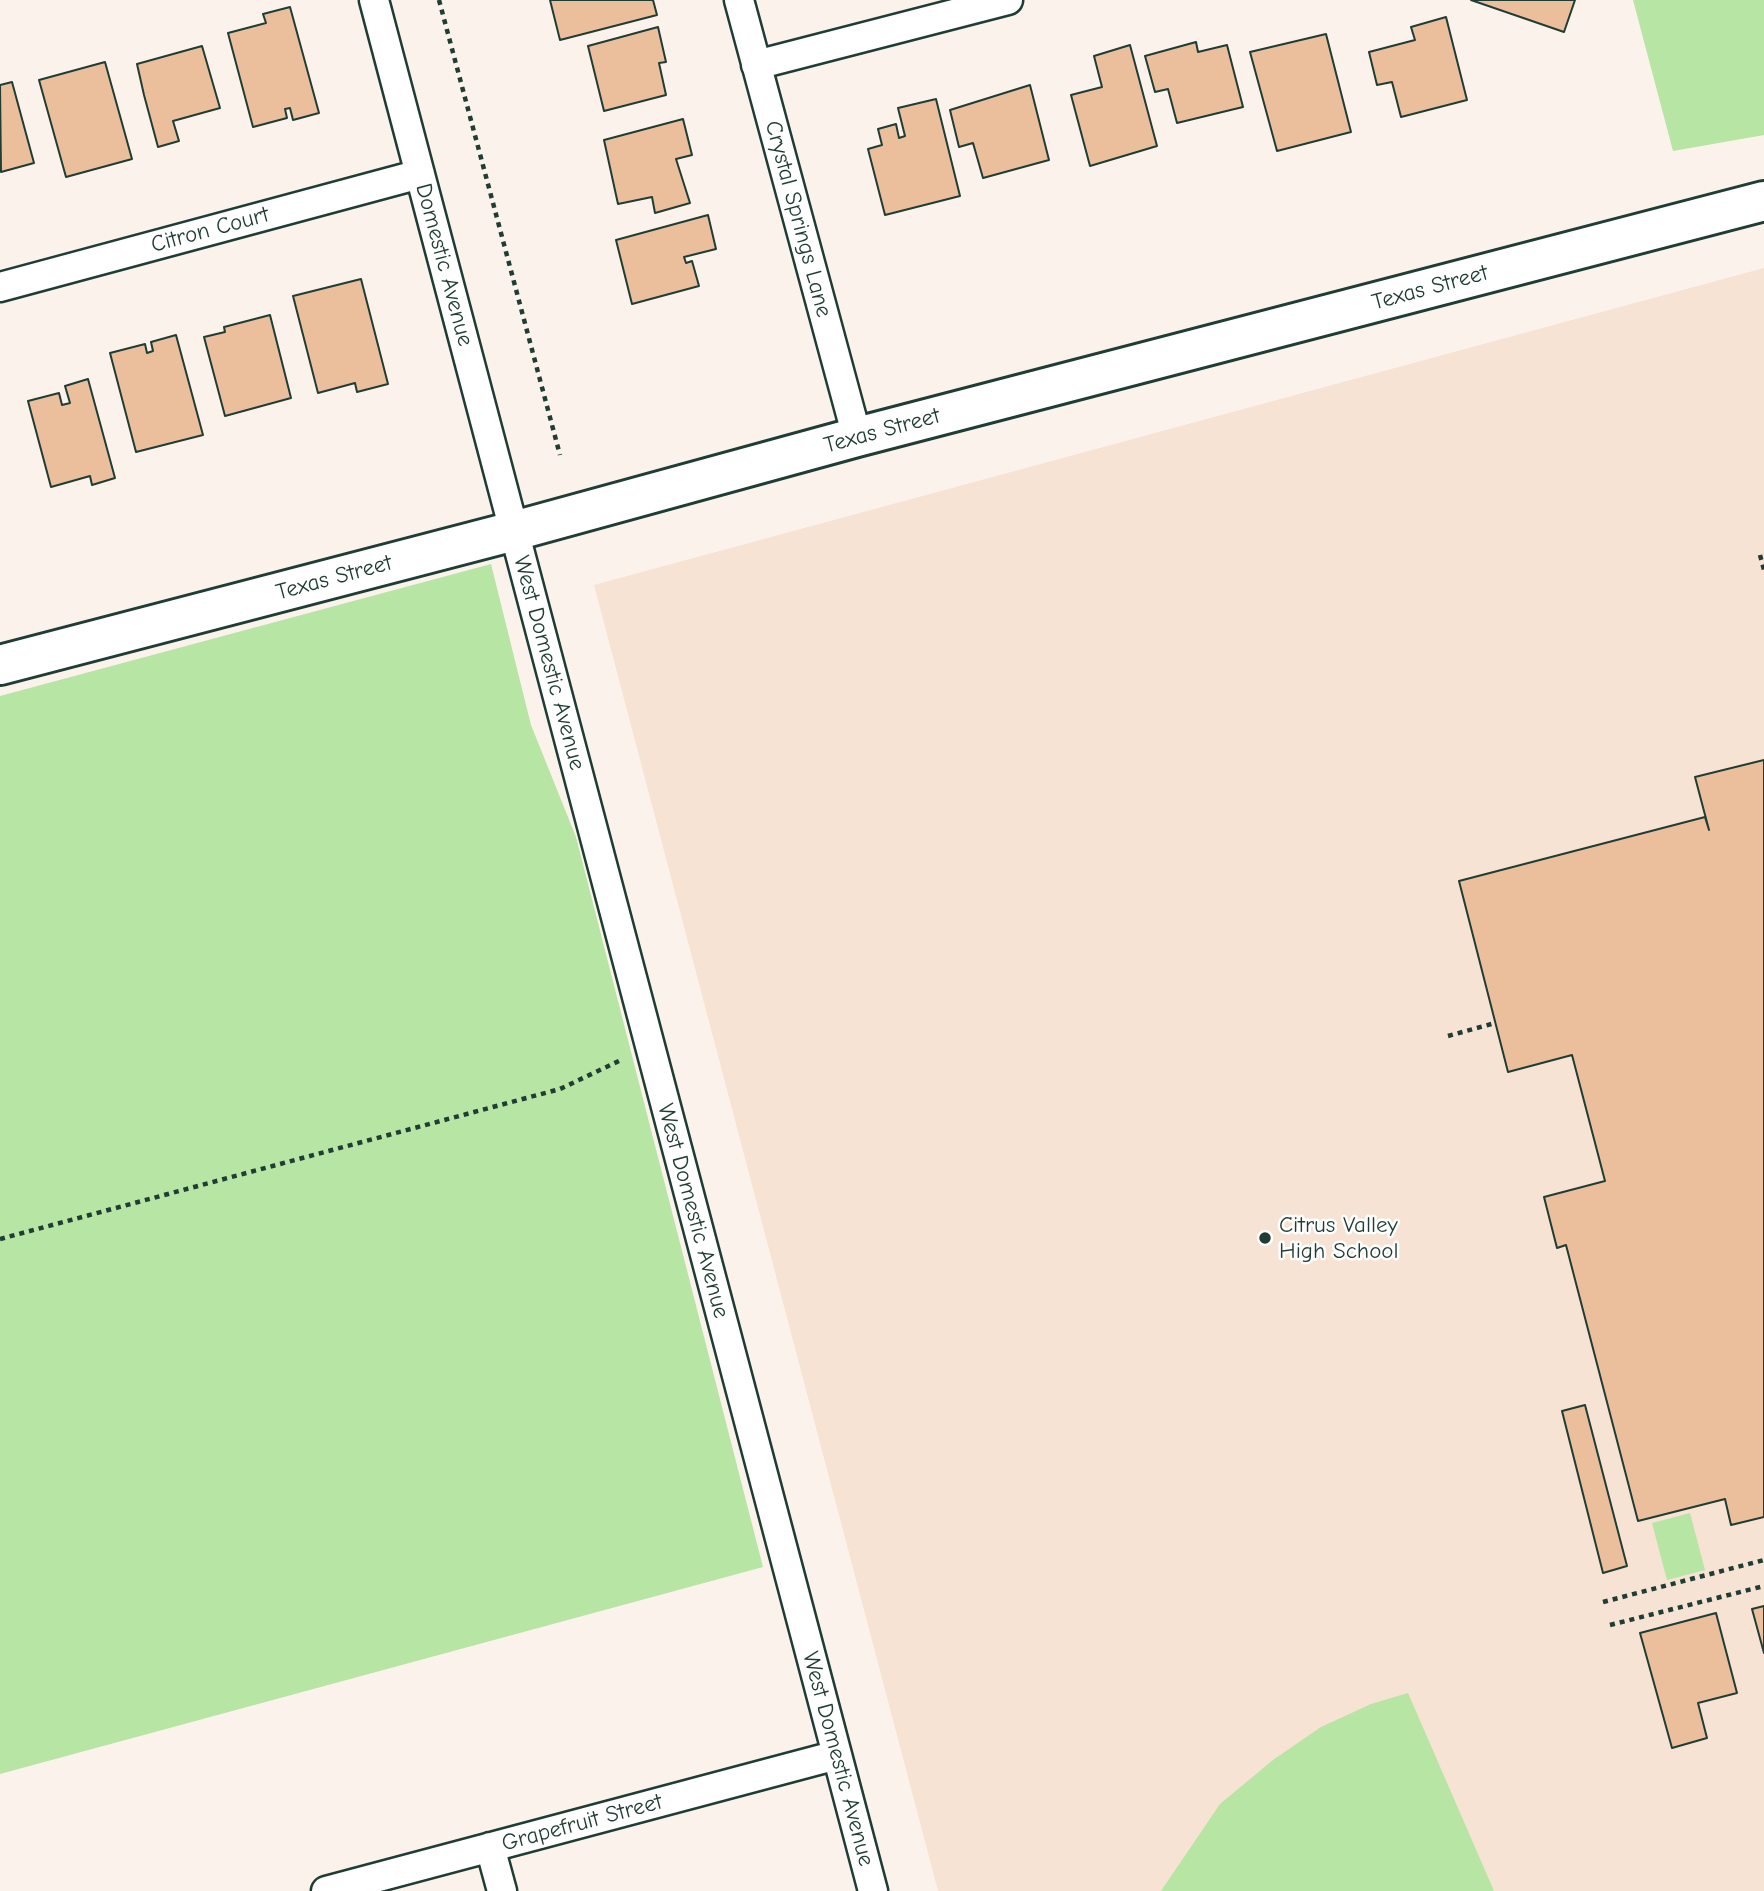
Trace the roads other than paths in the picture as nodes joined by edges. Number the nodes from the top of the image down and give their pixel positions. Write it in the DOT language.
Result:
graph roads {
  1 [pos="374,0"];
  2 [pos="739,0"];
  3 [pos="1008,0"];
  4 [pos="756,65"];
  5 [pos="420,174"];
  6 [pos="1764,201"];
  7 [pos="0,287"];
  8 [pos="857,437"];
  9 [pos="514,531"];
  10 [pos="0,665"];
  11 [pos="837,1755"];
  12 [pos="490,1847"];
  13 [pos="327,1891"];
  14 [pos="502,1891"];
  15 [pos="873,1891"];
  1 -- 5 [label="street, Domestic Avenue"];
  2 -- 4 [label="street, Crystal Springs Lane"];
  3 -- 4 [label="street"];
  4 -- 8 [label="street, Crystal Springs Lane"];
  5 -- 7 [label="street, Citron Court"];
  5 -- 9 [label="street, Domestic Avenue"];
  6 -- 8 [label="street, Texas Street"];
  8 -- 9 [label="street, Texas Street"];
  9 -- 10 [label="street, Texas Street"];
  9 -- 11 [label="street, West Domestic Avenue"];
  11 -- 12 [label="street, Grapefruit Street"];
  11 -- 15 [label="street, West Domestic Avenue"];
  12 -- 13 [label="street, Grapefruit Street"];
  12 -- 14 [label="street"];
}
